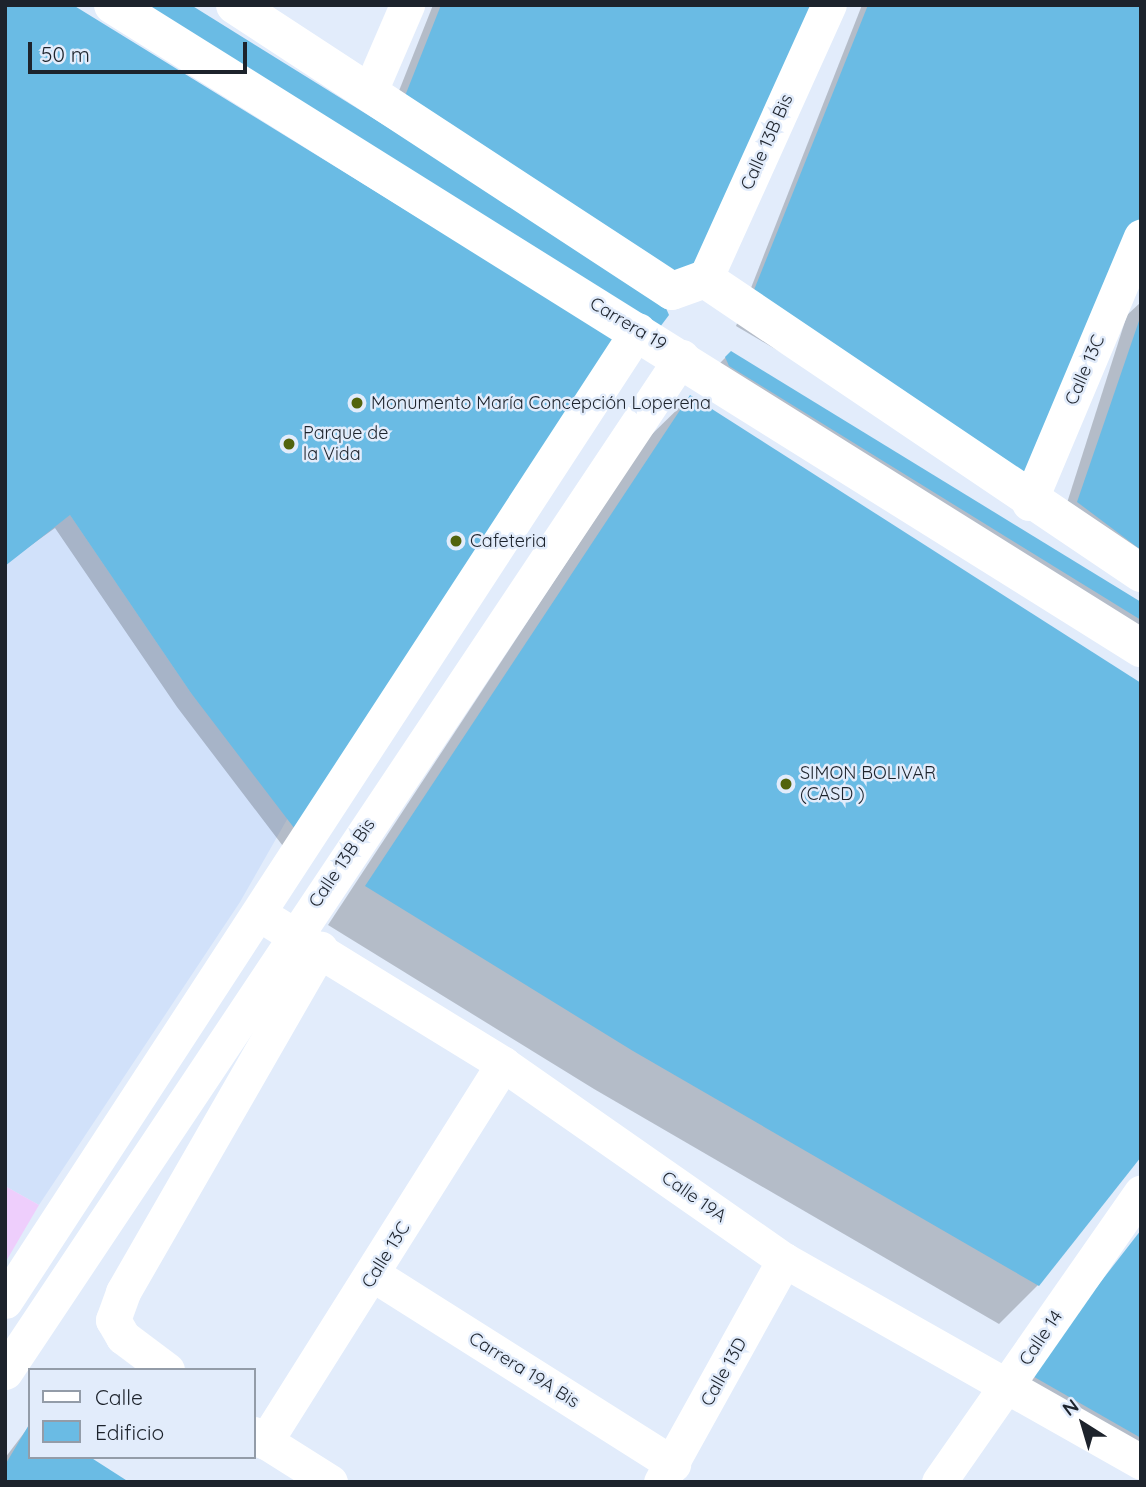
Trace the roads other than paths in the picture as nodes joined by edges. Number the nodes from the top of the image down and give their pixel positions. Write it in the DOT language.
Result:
graph roads {
  1 [pos="113,5"];
  2 [pos="235,5"];
  3 [pos="407,5"];
  4 [pos="829,5"];
  5 [pos="370,91"];
  6 [pos="1141,237"];
  7 [pos="1134,274"];
  8 [pos="705,279"];
  9 [pos="638,330"];
  10 [pos="682,357"];
  11 [pos="1029,503"];
  12 [pos="1141,573"];
  13 [pos="1141,648"];
  14 [pos="259,914"];
  15 [pos="307,942"];
  16 [pos="503,1064"];
  17 [pos="1141,1192"];
  18 [pos="784,1260"];
  19 [pos="374,1275"];
  20 [pos="5,1301"];
  21 [pos="165,1368"];
  22 [pos="5,1372"];
  23 [pos="1010,1383"];
  24 [pos="259,1438"];
  25 [pos="1141,1462"];
  26 [pos="667,1473"];
  27 [pos="330,1482"];
  28 [pos="939,1482"];
  1 -- 9 [label="highway, Carrera 19"];
  2 -- 5 [label="highway"];
  3 -- 5 [label="street"];
  4 -- 8 [label="street, Calle 13B Bis"];
  5 -- 8 [label="highway"];
  6 -- 7 [label="street, Calle 13C"];
  7 -- 11 [label="street, Calle 13C"];
  8 -- 11 [label="highway"];
  9 -- 10 [label="highway, Carrera 19"];
  9 -- 14 [label="street"];
  10 -- 13 [label="highway, Carrera 19"];
  10 -- 15 [label="street, Calle 13B Bis"];
  11 -- 12 [label="highway"];
  14 -- 15 [label="street, Calle 19A"];
  14 -- 20 [label="street"];
  15 -- 16 [label="street, Calle 19A"];
  15 -- 21 [label="street"];
  15 -- 22 [label="street, Calle 13B Bis"];
  16 -- 18 [label="street, Calle 19A"];
  16 -- 19 [label="street, Calle 13C"];
  17 -- 23 [label="street, Calle 14"];
  18 -- 23 [label="street, Calle 19A"];
  18 -- 26 [label="street, Calle 13D"];
  19 -- 24 [label="street, Calle 13C"];
  19 -- 26 [label="street, Carrera 19A Bis"];
  23 -- 25 [label="street, Calle 19A"];
  23 -- 28 [label="street, Calle 14"];
  24 -- 27 [label="street"];
}
